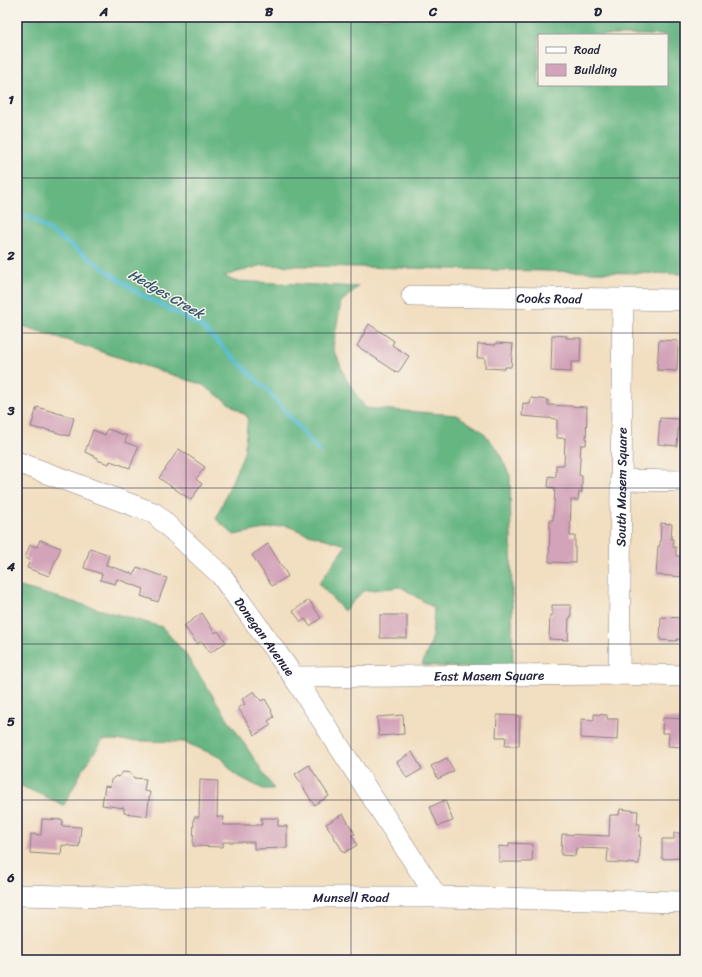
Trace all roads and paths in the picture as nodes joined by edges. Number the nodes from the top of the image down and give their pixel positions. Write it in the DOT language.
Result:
graph roads {
  1 [pos="412,296"];
  2 [pos="624,299"];
  3 [pos="685,300"];
  4 [pos="17,462"];
  5 [pos="621,480"];
  6 [pos="685,481"];
  7 [pos="619,674"];
  8 [pos="685,676"];
  9 [pos="294,678"];
  10 [pos="17,895"];
  11 [pos="437,897"];
  12 [pos="685,902"];
  1 -- 2 [label="street, Cooks Road"];
  2 -- 3 [label="street, Cooks Road"];
  2 -- 5 [label="street, South Masem Square"];
  4 -- 9 [label="street, Donegan Avenue"];
  5 -- 6 [label="street"];
  5 -- 7 [label="street, South Masem Square"];
  7 -- 8 [label="street, East Masem Square"];
  7 -- 9 [label="street, East Masem Square"];
  9 -- 11 [label="street, Donegan Avenue"];
  10 -- 11 [label="street, Munsell Road"];
  11 -- 12 [label="street, Munsell Road"];
}
